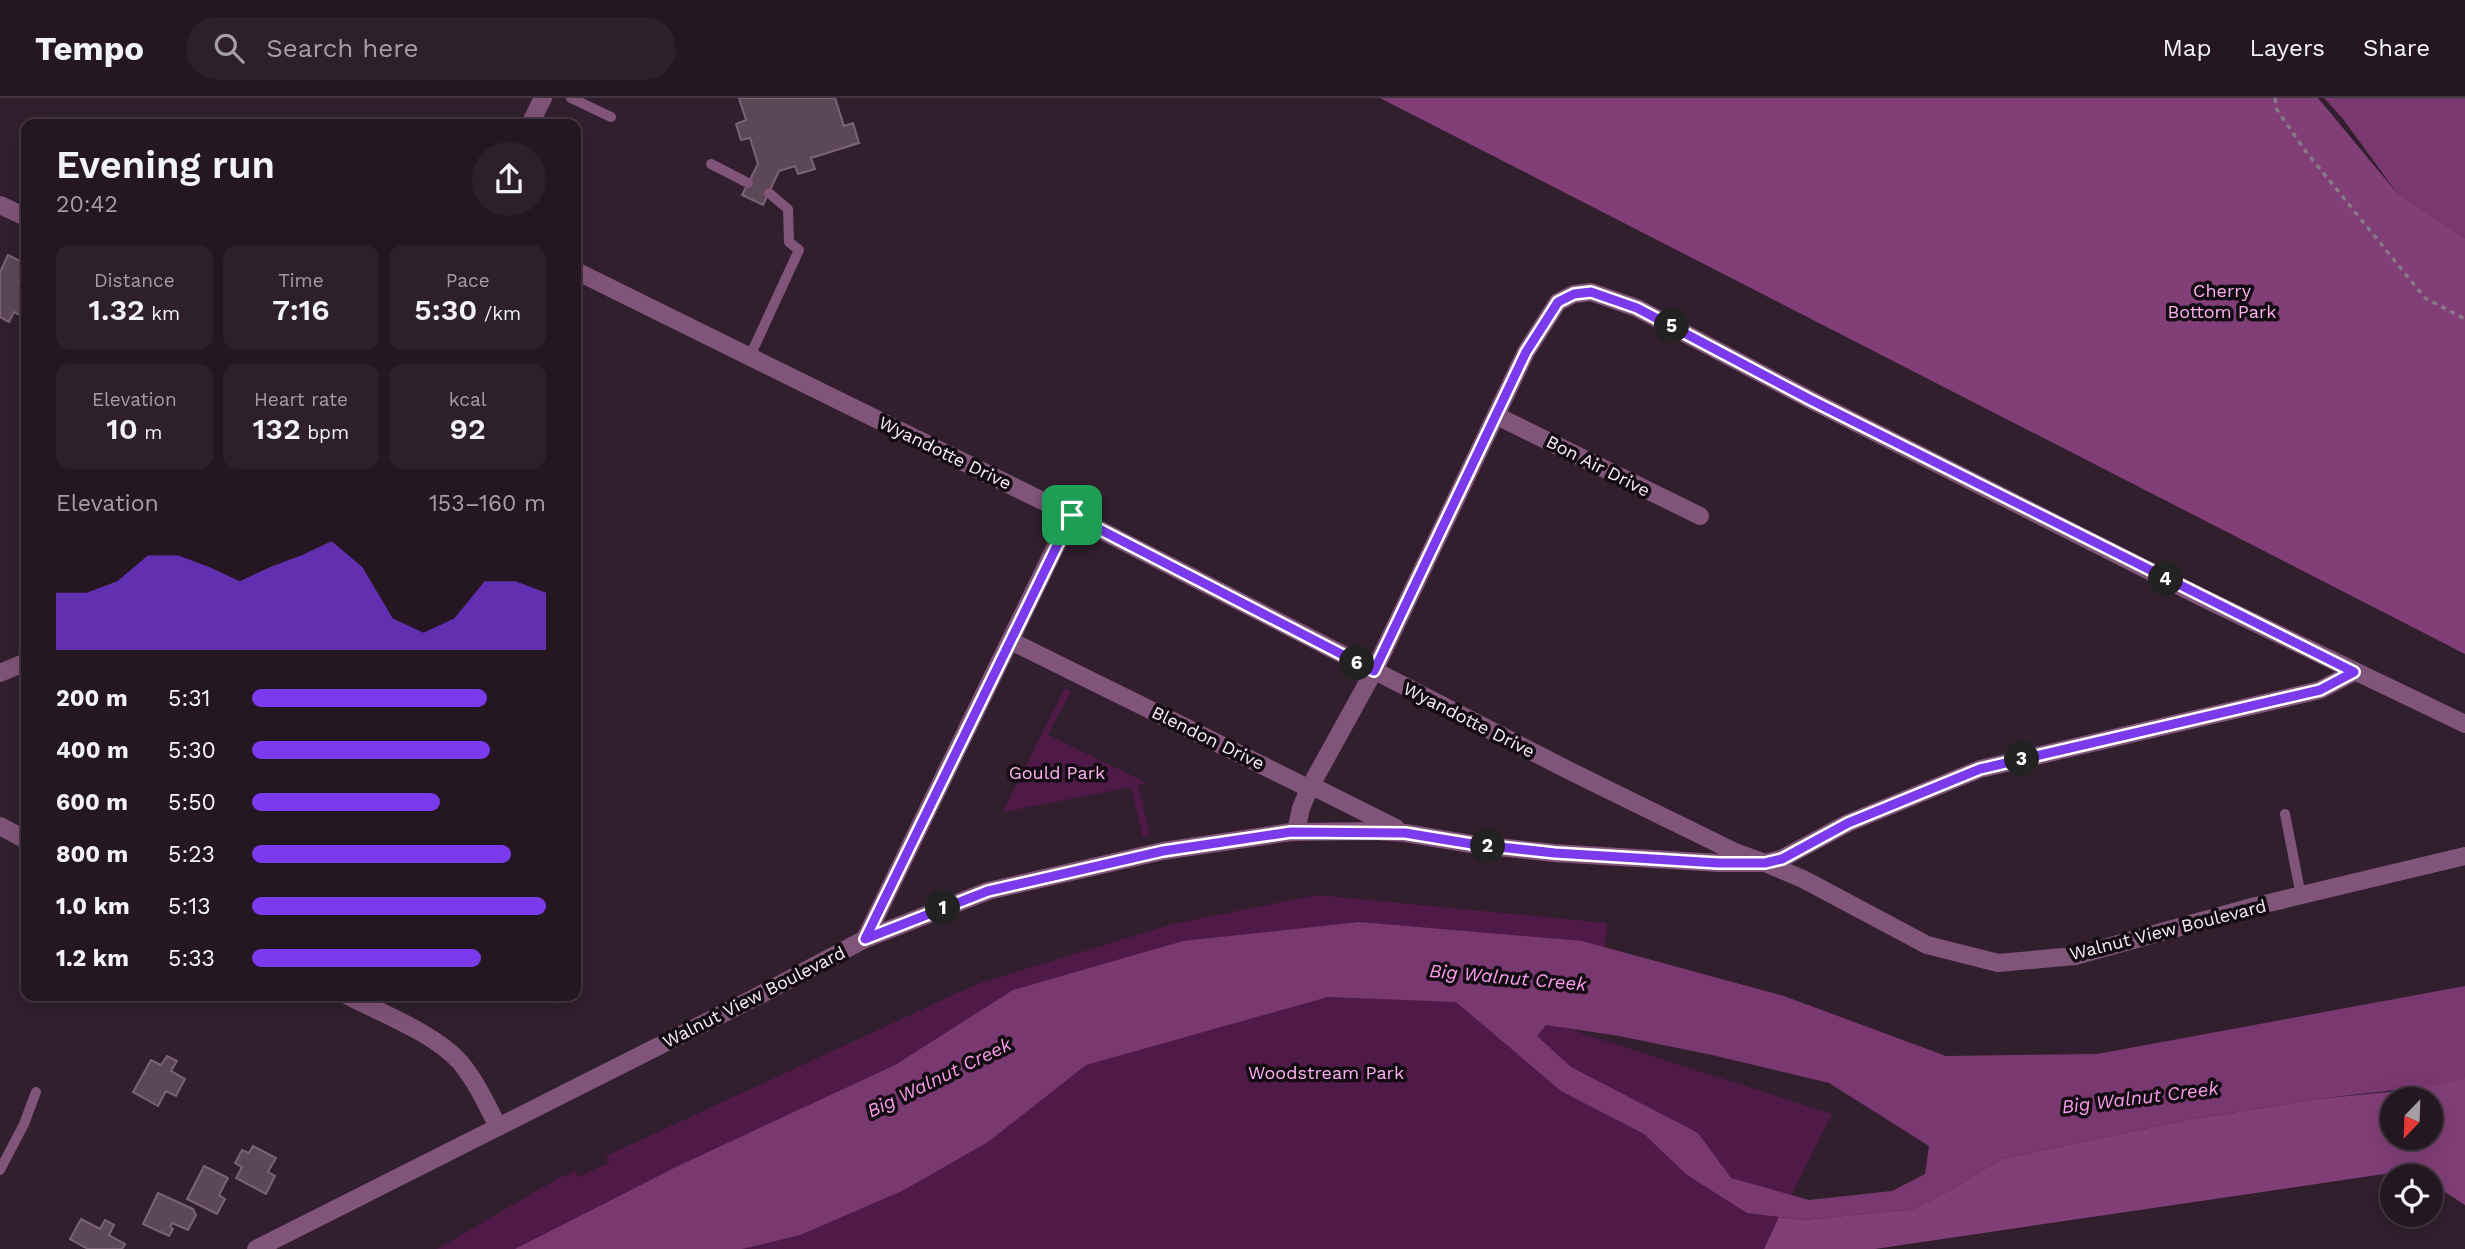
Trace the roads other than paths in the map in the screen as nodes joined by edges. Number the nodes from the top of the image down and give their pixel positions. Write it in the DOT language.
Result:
graph roads {
  1 [pos="543,98"];
  2 [pos="571,98"];
  3 [pos="611,117"];
  4 [pos="532,119"];
  5 [pos="712,164"];
  6 [pos="748,183"];
  7 [pos="769,193"];
  8 [pos="0,205"];
  9 [pos="21,215"];
  10 [pos="581,273"];
  11 [pos="750,356"];
  12 [pos="1497,415"];
  13 [pos="1072,515"];
  14 [pos="1700,516"];
  15 [pos="1011,641"];
  16 [pos="21,664"];
  17 [pos="1374,671"];
  18 [pos="2354,672"];
  19 [pos="0,673"];
  20 [pos="2465,724"];
  21 [pos="1310,787"];
  22 [pos="2285,814"];
  23 [pos="0,826"];
  24 [pos="1296,831"];
  25 [pos="1405,833"];
  26 [pos="21,837"];
  27 [pos="2465,856"];
  28 [pos="1765,863"];
  29 [pos="2301,896"];
  30 [pos="865,939"];
  31 [pos="358,1001"];
  32 [pos="36,1092"];
  33 [pos="498,1127"];
  34 [pos="0,1170"];
  35 [pos="256,1249"];
  1 -- 4 [label="street"];
  2 -- 3 [label="lane"];
  5 -- 6 [label="lane"];
  7 -- 11 [label="lane"];
  8 -- 9 [label="street"];
  10 -- 11 [label="street, Wyandotte Drive"];
  11 -- 13 [label="street, Wyandotte Drive"];
  12 -- 14 [label="street, Bon Air Drive"];
  12 -- 17 [label="street"];
  12 -- 18 [label="street"];
  13 -- 15 [label="street"];
  13 -- 17 [label="street, Wyandotte Drive"];
  15 -- 21 [label="street, Blendon Drive"];
  15 -- 30 [label="street"];
  16 -- 19 [label="street"];
  17 -- 21 [label="street"];
  17 -- 28 [label="street, Wyandotte Drive"];
  18 -- 20 [label="street"];
  18 -- 28 [label="street"];
  21 -- 24 [label="street"];
  21 -- 25 [label="street, Blendon Drive"];
  22 -- 29 [label="lane"];
  23 -- 26 [label="street"];
  24 -- 25 [label="street, Walnut View Boulevard"];
  24 -- 30 [label="street, Walnut View Boulevard"];
  25 -- 28 [label="street, Walnut View Boulevard"];
  27 -- 29 [label="street, Walnut View Boulevard"];
  28 -- 29 [label="street, Walnut View Boulevard"];
  30 -- 33 [label="street, Walnut View Boulevard"];
  31 -- 33 [label="street"];
  32 -- 34 [label="lane"];
  33 -- 35 [label="street, Walnut View Boulevard"];
}
